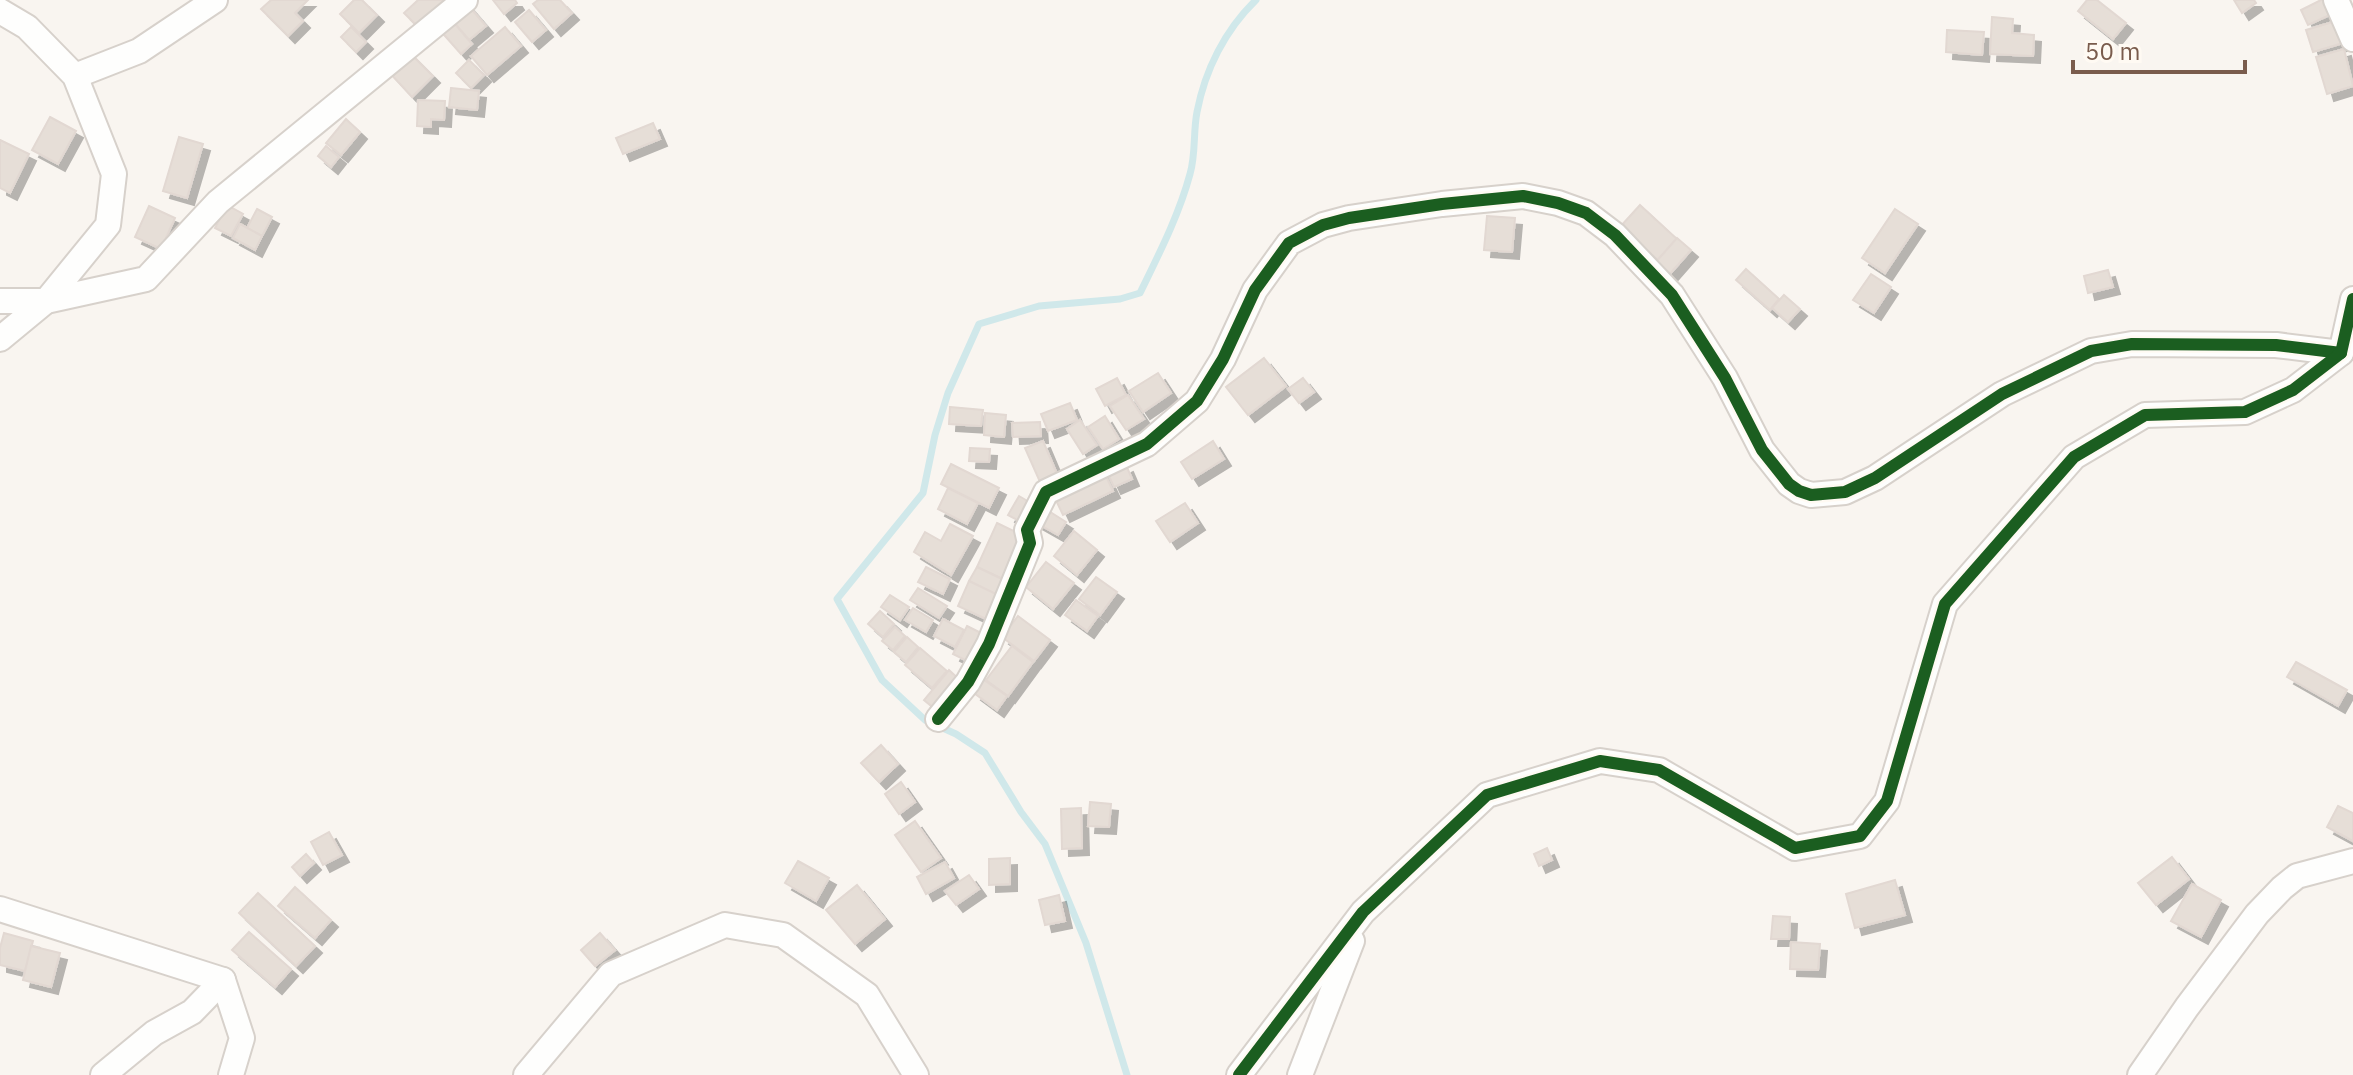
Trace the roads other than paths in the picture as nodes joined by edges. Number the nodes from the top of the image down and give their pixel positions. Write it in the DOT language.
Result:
graph roads {
  1 [pos="215,0"];
  2 [pos="465,0"];
  3 [pos="2336,0"];
  4 [pos="0,11"];
  5 [pos="2353,39"];
  6 [pos="75,76"];
  7 [pos="2353,299"];
  8 [pos="0,301"];
  9 [pos="46,301"];
  10 [pos="0,339"];
  11 [pos="2341,353"];
  12 [pos="938,719"];
  13 [pos="2353,861"];
  14 [pos="0,909"];
  15 [pos="1363,912"];
  16 [pos="223,980"];
  17 [pos="103,1075"];
  18 [pos="231,1075"];
  19 [pos="526,1075"];
  20 [pos="916,1075"];
  21 [pos="1239,1075"];
  22 [pos="1300,1075"];
  23 [pos="2140,1075"];
  1 -- 6 [label="street"];
  2 -- 9 [label="street"];
  3 -- 5 [label="street"];
  4 -- 6 [label="street"];
  6 -- 9 [label="street"];
  7 -- 11 [label="street"];
  8 -- 9 [label="street"];
  9 -- 10 [label="street"];
  11 -- 12 [label="street"];
  11 -- 15 [label="street"];
  13 -- 23 [label="street"];
  14 -- 16 [label="street"];
  15 -- 21 [label="street"];
  15 -- 22 [label="street"];
  16 -- 17 [label="street"];
  16 -- 18 [label="street"];
  19 -- 20 [label="street"];
}
